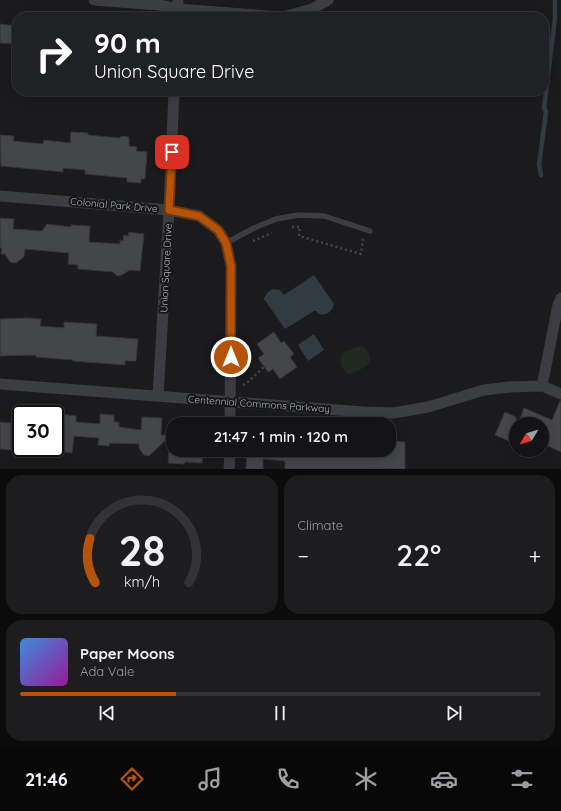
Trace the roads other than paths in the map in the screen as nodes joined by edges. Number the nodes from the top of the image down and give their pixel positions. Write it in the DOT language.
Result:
graph roads {
  1 [pos="94,0"];
  2 [pos="328,0"];
  3 [pos="178,9"];
  4 [pos="217,12"];
  5 [pos="301,12"];
  6 [pos="174,96"];
  7 [pos="0,196"];
  8 [pos="169,210"];
  9 [pos="370,231"];
  10 [pos="226,243"];
  11 [pos="561,298"];
  12 [pos="0,384"];
  13 [pos="542,386"];
  14 [pos="561,394"];
  15 [pos="158,396"];
  16 [pos="231,402"];
  17 [pos="230,417"];
  18 [pos="230,457"];
  19 [pos="229,469"];
  1 -- 3 [label="street"];
  2 -- 5 [label="street"];
  3 -- 4 [label="street"];
  6 -- 8 [label="street, Union Square Drive"];
  7 -- 8 [label="street, Colonial Park Drive"];
  8 -- 10 [label="street, Colonial Park Drive"];
  8 -- 15 [label="street, Union Square Drive"];
  9 -- 10 [label="lane"];
  10 -- 16 [label="street, Colonial Park Drive"];
  11 -- 13 [label="street"];
  12 -- 15 [label="street, Centennial Commons Parkway"];
  13 -- 14 [label="street, Centennial Commons Parkway"];
  13 -- 16 [label="street, Centennial Commons Parkway"];
  15 -- 16 [label="street, Centennial Commons Parkway"];
  16 -- 17 [label="street, Colonial Park Drive"];
  18 -- 19 [label="street"];
}
